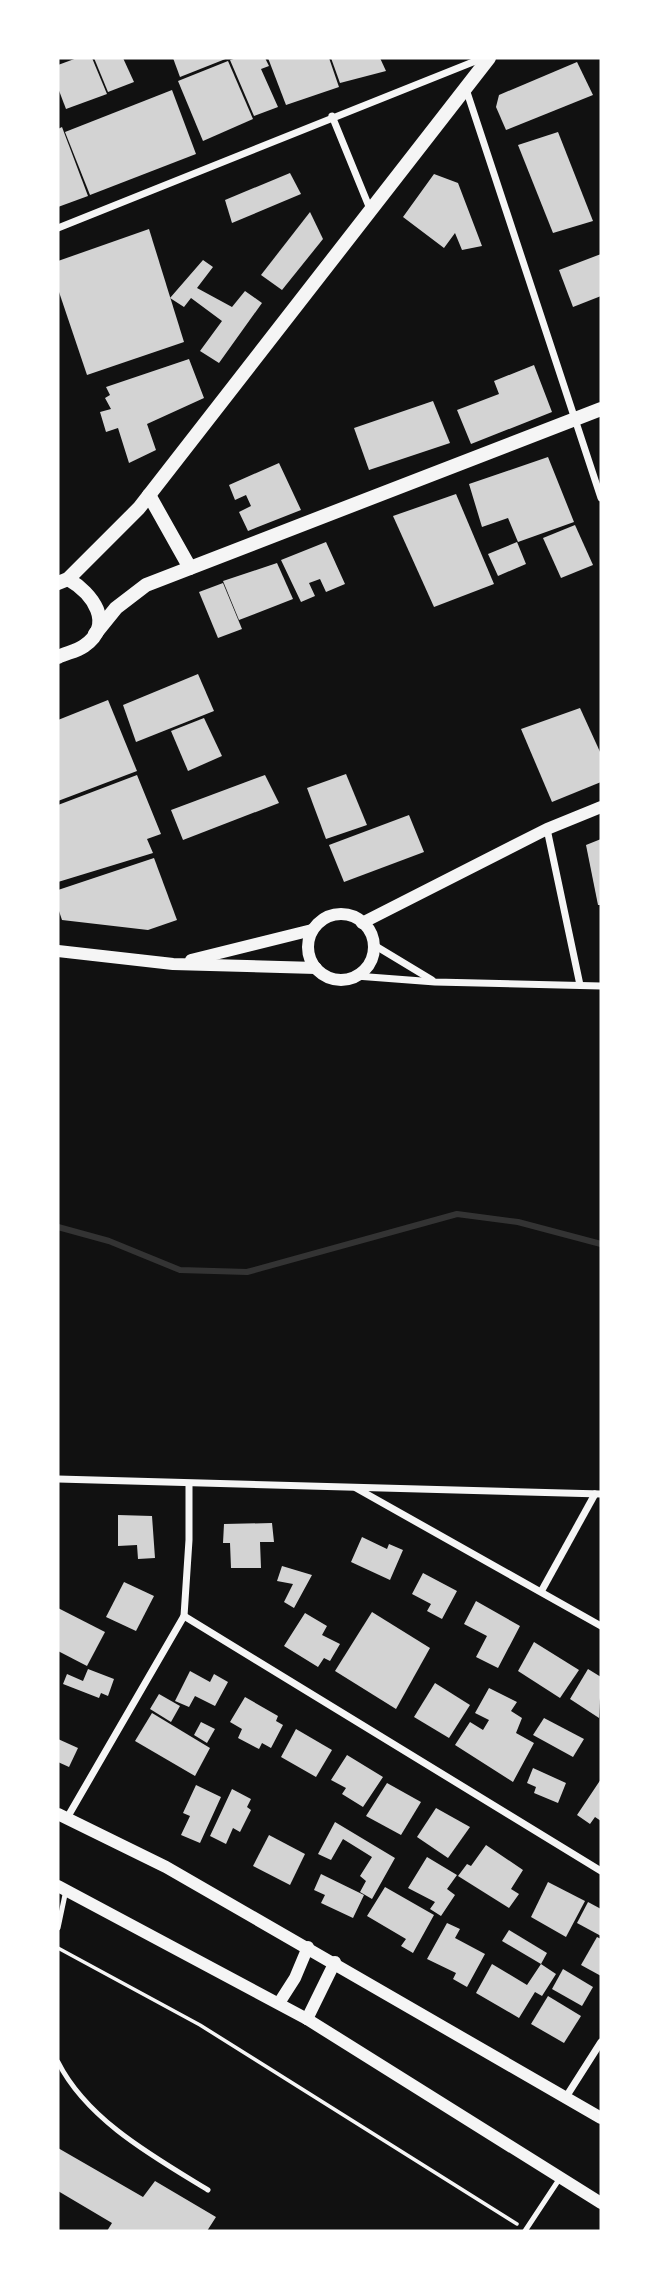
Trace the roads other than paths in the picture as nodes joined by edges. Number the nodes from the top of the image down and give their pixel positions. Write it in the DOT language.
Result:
graph roads {
  1 [pos="484,58"];
  2 [pos="489,58"];
  3 [pos="466,89"];
  4 [pos="332,116"];
  5 [pos="371,211"];
  6 [pos="58,228"];
  7 [pos="601,410"];
  8 [pos="574,420"];
  9 [pos="149,495"];
  10 [pos="601,498"];
  11 [pos="190,568"];
  12 [pos="63,581"];
  13 [pos="95,634"];
  14 [pos="58,657"];
  15 [pos="601,807"];
  16 [pos="547,829"];
  17 [pos="362,923"];
  18 [pos="312,930"];
  19 [pos="373,945"];
  20 [pos="58,950"];
  21 [pos="173,964"];
  22 [pos="316,968"];
  23 [pos="356,976"];
  24 [pos="435,982"];
  25 [pos="580,985"];
  26 [pos="601,986"];
  27 [pos="58,1479"];
  28 [pos="189,1484"];
  29 [pos="352,1486"];
  30 [pos="598,1494"];
  31 [pos="541,1590"];
  32 [pos="184,1616"];
  33 [pos="601,1626"];
  34 [pos="62,1816"];
  35 [pos="601,1871"];
  36 [pos="62,1888"];
  37 [pos="58,1928"];
  38 [pos="308,1947"];
  39 [pos="335,1962"];
  40 [pos="279,2003"];
  41 [pos="307,2018"];
  42 [pos="601,2042"];
  43 [pos="58,2062"];
  44 [pos="566,2097"];
  45 [pos="601,2118"];
  46 [pos="560,2178"];
  47 [pos="208,2190"];
  48 [pos="601,2203"];
  49 [pos="525,2231"];
  1 -- 4 [label="street"];
  2 -- 3 [label="main road"];
  3 -- 5 [label="main road"];
  3 -- 8 [label="street"];
  4 -- 5 [label="street"];
  4 -- 6 [label="street"];
  5 -- 9 [label="main road"];
  7 -- 8 [label="main road"];
  8 -- 10 [label="street"];
  8 -- 11 [label="main road"];
  9 -- 11 [label="main road"];
  9 -- 12 [label="main road"];
  11 -- 13 [label="main road"];
  12 -- 13 [label="main road"];
  13 -- 14 [label="main road"];
  15 -- 16 [label="street"];
  16 -- 17 [label="street"];
  16 -- 25 [label="street"];
  17 -- 18 [label="street"];
  17 -- 19 [label="street"];
  18 -- 21 [label="street"];
  18 -- 22 [label="street"];
  19 -- 23 [label="street"];
  19 -- 24 [label="street"];
  20 -- 21 [label="street"];
  21 -- 22 [label="street"];
  22 -- 23 [label="street"];
  23 -- 24 [label="street"];
  24 -- 25 [label="street"];
  25 -- 26 [label="street"];
  27 -- 28 [label="street"];
  28 -- 29 [label="street"];
  28 -- 32 [label="street"];
  29 -- 30 [label="street"];
  29 -- 31 [label="street"];
  30 -- 31 [label="street"];
  31 -- 33 [label="street"];
  32 -- 34 [label="street"];
  32 -- 35 [label="street"];
  34 -- 38 [label="street"];
  36 -- 37 [label="lane"];
  36 -- 40 [label="street"];
  38 -- 39 [label="street"];
  38 -- 40 [label="street"];
  39 -- 41 [label="street"];
  39 -- 44 [label="street"];
  40 -- 41 [label="street"];
  41 -- 46 [label="street"];
  42 -- 44 [label="street"];
  43 -- 47 [label="lane"];
  44 -- 45 [label="street"];
  46 -- 48 [label="street"];
  46 -- 49 [label="lane"];
}
